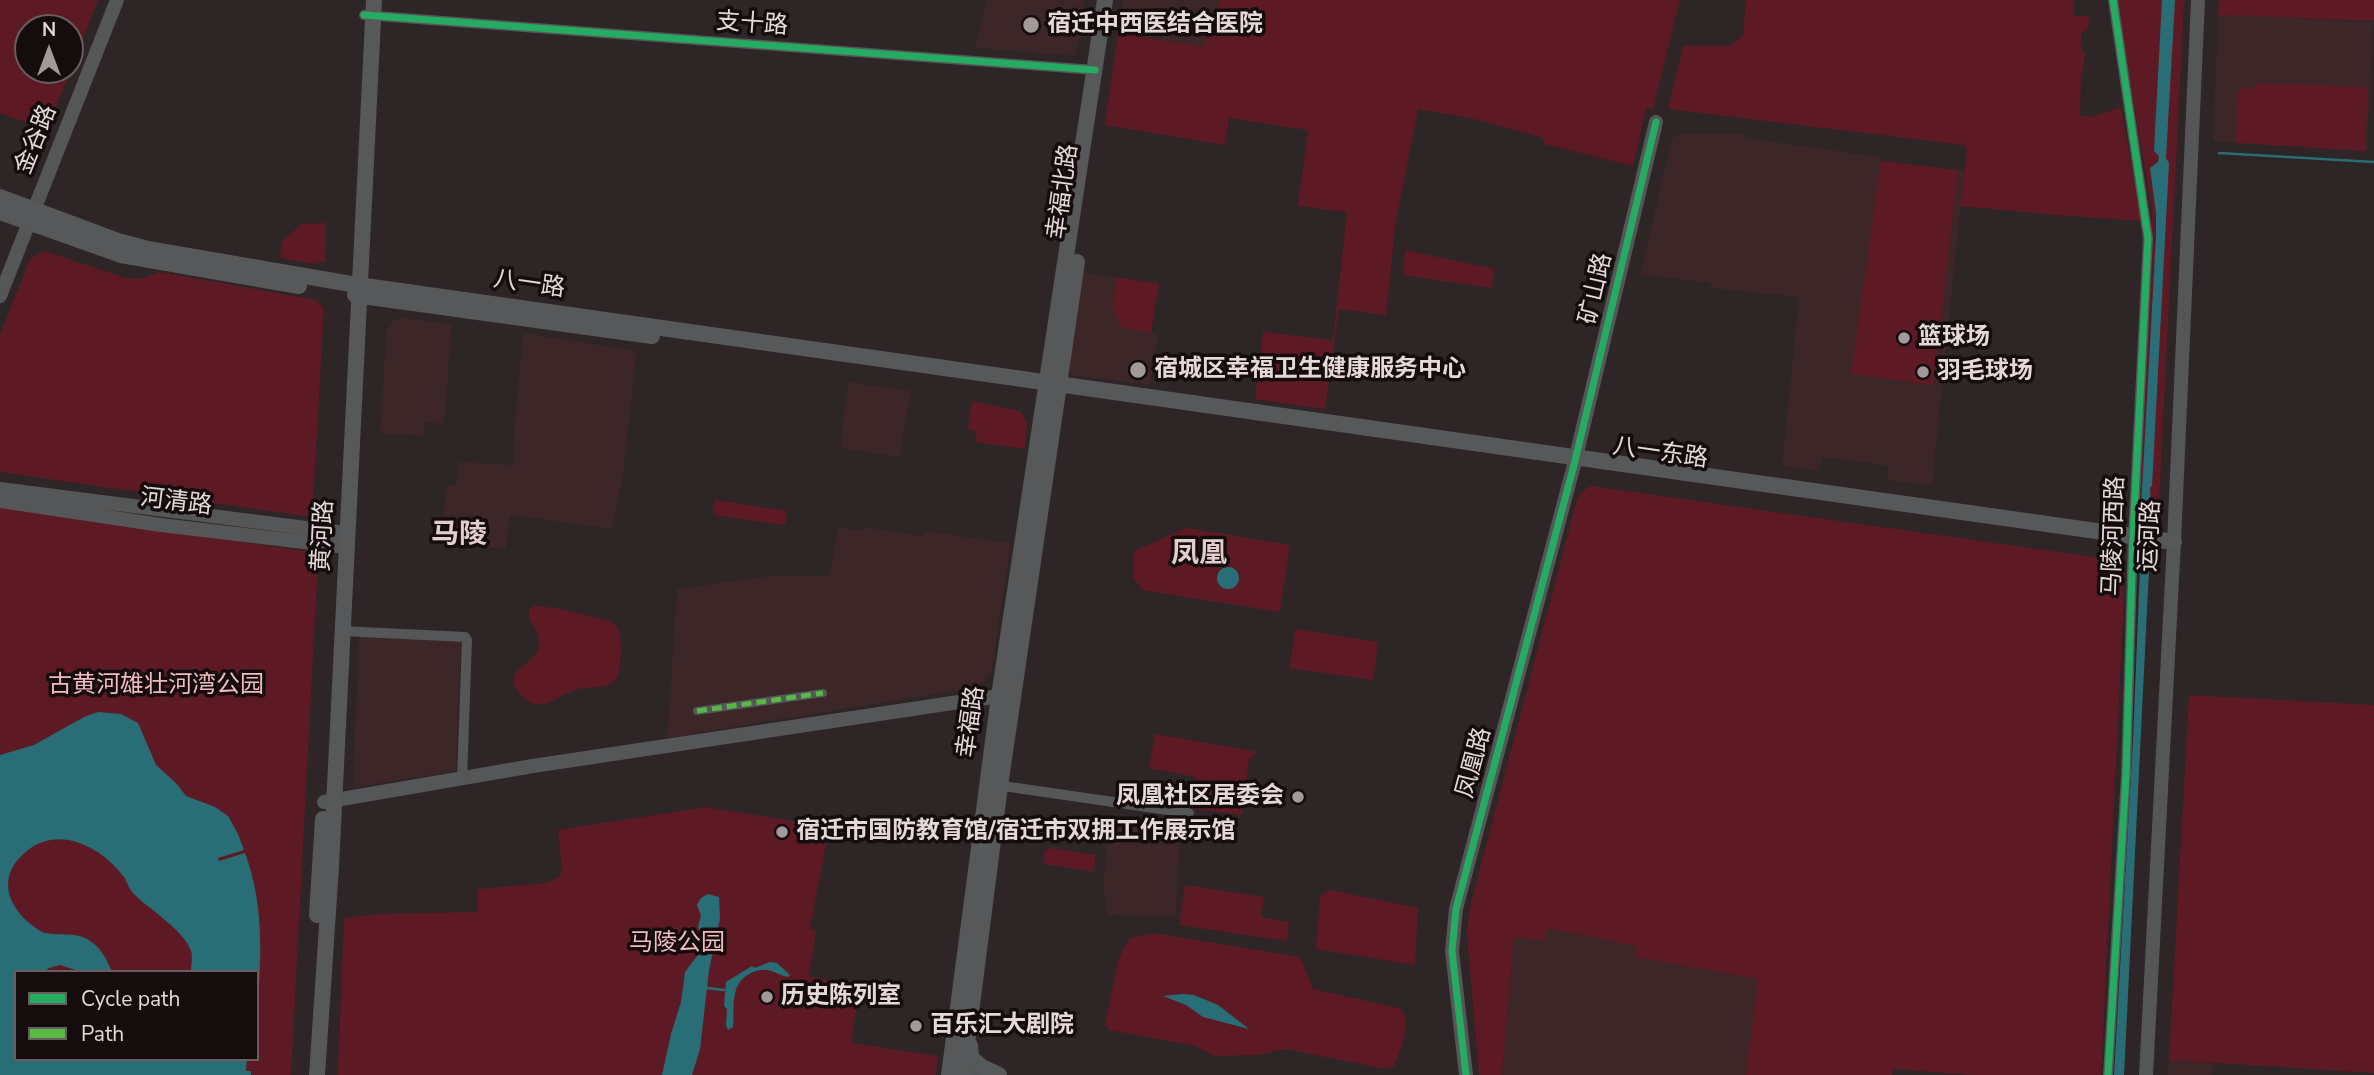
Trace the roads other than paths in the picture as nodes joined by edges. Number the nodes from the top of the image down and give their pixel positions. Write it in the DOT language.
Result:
graph roads {
  1 [pos="117,0"];
  2 [pos="1105,0"];
  3 [pos="1115,0"];
  4 [pos="2113,0"];
  5 [pos="2198,0"];
  6 [pos="369,8"];
  7 [pos="1095,70"];
  8 [pos="1656,122"];
  9 [pos="0,197"];
  10 [pos="0,212"];
  11 [pos="31,216"];
  12 [pos="356,290"];
  13 [pos="0,296"];
  14 [pos="1053,386"];
  15 [pos="1575,461"];
  16 [pos="0,489"];
  17 [pos="0,502"];
  18 [pos="2133,541"];
  19 [pos="340,542"];
  20 [pos="2173,546"];
  21 [pos="342,631"];
  22 [pos="823,694"];
  23 [pos="999,696"];
  24 [pos="697,711"];
  25 [pos="463,779"];
  26 [pos="993,785"];
  27 [pos="330,801"];
  28 [pos="1189,813"];
  29 [pos="968,1032"];
  30 [pos="956,1073"];
  31 [pos="308,1075"];
  32 [pos="317,1075"];
  33 [pos="980,1075"];
  34 [pos="999,1075"];
  35 [pos="1466,1075"];
  36 [pos="2108,1075"];
  37 [pos="2146,1075"];
  1 -- 11 [label="street, 金谷路"];
  2 -- 7 [label="main road, 幸福北路"];
  3 -- 14 [label="main road, 幸福北路"];
  4 -- 18 [label="street, 马陵河西路"];
  5 -- 20 [label="street, 运河路"];
  6 -- 7 [label="street, 支十路"];
  6 -- 12 [label="main road, 黄河路"];
  7 -- 14 [label="main road, 幸福北路"];
  8 -- 15 [label="street, 矿山路"];
  9 -- 11 [label="main road, 八一路"];
  10 -- 11 [label="main road, 八一路"];
  11 -- 12 [label="main road, 八一路"];
  11 -- 13 [label="street, 金谷路"];
  12 -- 14 [label="main road, 八一路"];
  12 -- 19 [label="main road, 黄河路"];
  14 -- 15 [label="main road, 八一东路"];
  14 -- 23 [label="main road, 幸福路"];
  14 -- 26 [label="main road, 幸福路"];
  15 -- 18 [label="main road, 八一东路"];
  15 -- 35 [label="street, 凤凰路"];
  16 -- 19 [label="street, 河清路"];
  17 -- 19 [label="street, 河清路"];
  18 -- 20 [label="main road, 八一东路"];
  18 -- 36 [label="street, 马陵河西路"];
  19 -- 21 [label="main road, 黄河路"];
  19 -- 27 [label="main road, 黄河路"];
  20 -- 37 [label="street, 运河路"];
  21 -- 25 [label="street"];
  21 -- 27 [label="main road, 黄河路"];
  22 -- 24 [label="street"];
  23 -- 25 [label="street"];
  23 -- 26 [label="main road, 幸福路"];
  25 -- 27 [label="street"];
  26 -- 28 [label="street"];
  26 -- 29 [label="main road, 幸福路"];
  26 -- 30 [label="main road, 幸福路"];
  27 -- 31 [label="main road, 黄河路"];
  27 -- 32 [label="main road, 黄河路"];
  29 -- 30 [label="main road, 幸福路"];
  29 -- 34 [label="main road"];
  30 -- 33 [label="street"];
}
